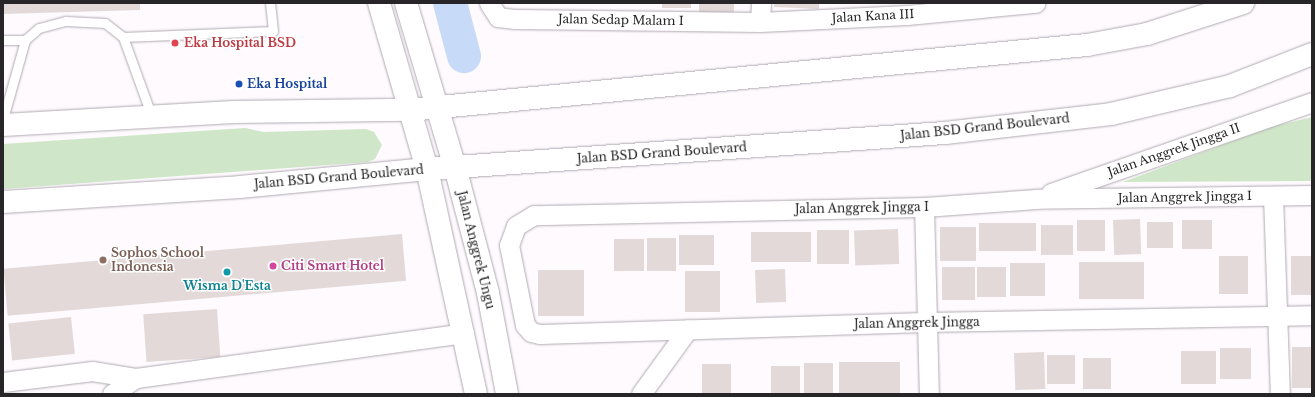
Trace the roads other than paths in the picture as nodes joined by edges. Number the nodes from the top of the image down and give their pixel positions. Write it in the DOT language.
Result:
graph roads {
  1 [pos="270,3"];
  2 [pos="379,3"];
  3 [pos="406,3"];
  4 [pos="489,3"];
  5 [pos="761,3"];
  6 [pos="1029,3"];
  7 [pos="1243,3"];
  8 [pos="907,9"];
  9 [pos="760,22"];
  10 [pos="123,37"];
  11 [pos="3,40"];
  12 [pos="25,40"];
  13 [pos="1312,54"];
  14 [pos="1312,102"];
  15 [pos="436,107"];
  16 [pos="409,110"];
  17 [pos="152,117"];
  18 [pos="3,119"];
  19 [pos="3,125"];
  20 [pos="455,167"];
  21 [pos="427,169"];
  22 [pos="1312,195"];
  23 [pos="1273,196"];
  24 [pos="1036,199"];
  25 [pos="3,202"];
  26 [pos="924,207"];
  27 [pos="1312,315"];
  28 [pos="1276,316"];
  29 [pos="925,322"];
  30 [pos="525,325"];
  31 [pos="688,329"];
  32 [pos="464,333"];
  33 [pos="136,378"];
  34 [pos="3,382"];
  35 [pos="112,394"];
  36 [pos="476,394"];
  37 [pos="507,394"];
  38 [pos="641,394"];
  39 [pos="929,394"];
  40 [pos="1280,394"];
  1 -- 10 [label="lane"];
  2 -- 16 [label="main road"];
  3 -- 15 [label="main road, Jalan Anggrek Ungu"];
  4 -- 9 [label="street, Jalan Sedap Malam I"];
  5 -- 9 [label="street"];
  6 -- 8 [label="street, Jalan Kana III"];
  7 -- 15 [label="main road"];
  8 -- 9 [label="street, Jalan Kana III"];
  10 -- 12 [label="lane"];
  10 -- 17 [label="lane"];
  11 -- 12 [label="lane"];
  12 -- 18 [label="lane"];
  13 -- 20 [label="main road, Jalan BSD Grand Boulevard"];
  14 -- 24 [label="street, Jalan Anggrek Jingga II"];
  15 -- 16 [label="main road"];
  15 -- 20 [label="main road, Jalan Anggrek Ungu"];
  16 -- 17 [label="main road"];
  16 -- 21 [label="main road"];
  17 -- 19 [label="main road"];
  20 -- 21 [label="main road, Jalan BSD Grand Boulevard"];
  20 -- 37 [label="main road, Jalan Anggrek Ungu"];
  21 -- 25 [label="main road, Jalan BSD Grand Boulevard"];
  21 -- 32 [label="main road"];
  22 -- 23 [label="street, Jalan Anggrek Jingga I"];
  23 -- 24 [label="street, Jalan Anggrek Jingga I"];
  23 -- 28 [label="street"];
  24 -- 26 [label="street, Jalan Anggrek Jingga I"];
  26 -- 29 [label="street"];
  26 -- 30 [label="street, Jalan Anggrek Jingga I"];
  27 -- 28 [label="street, Jalan Anggrek Jingga"];
  28 -- 29 [label="street, Jalan Anggrek Jingga"];
  28 -- 40 [label="street"];
  29 -- 31 [label="street, Jalan Anggrek Jingga"];
  29 -- 39 [label="street"];
  30 -- 31 [label="street, Jalan Anggrek Jingga"];
  31 -- 38 [label="street"];
  32 -- 33 [label="street"];
  32 -- 36 [label="main road"];
  33 -- 34 [label="street"];
  33 -- 35 [label="street"];
}
